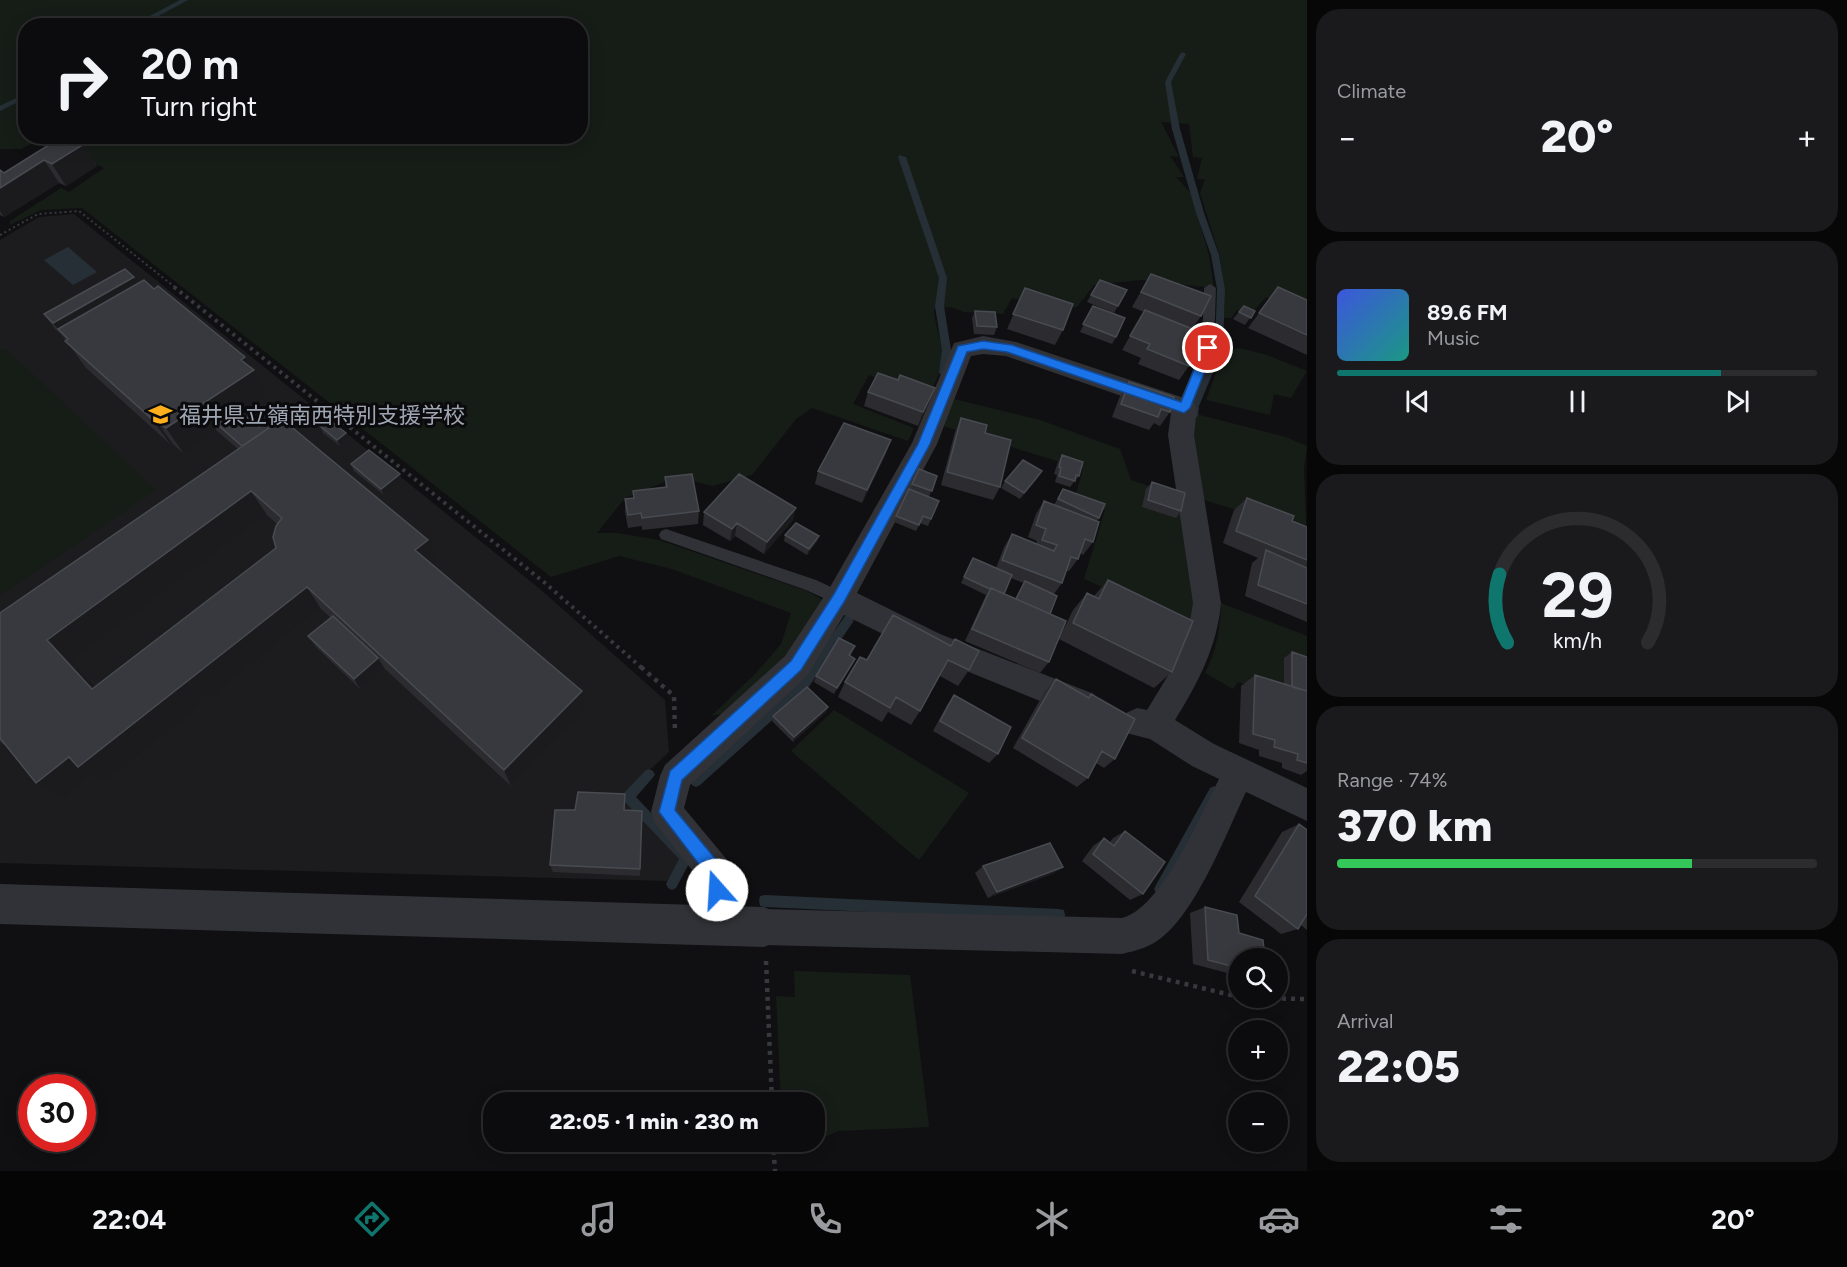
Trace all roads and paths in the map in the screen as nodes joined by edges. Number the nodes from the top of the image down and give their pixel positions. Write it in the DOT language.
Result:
graph roads {
  1 [pos="0,236"];
  2 [pos="1210,288"];
  3 [pos="1184,408"];
  4 [pos="666,535"];
  5 [pos="839,598"];
  6 [pos="1155,725"];
  7 [pos="1239,772"];
  8 [pos="676,776"];
  9 [pos="1307,805"];
  10 [pos="0,904"];
  11 [pos="719,925"];
  12 [pos="764,927"];
  13 [pos="1288,999"];
  14 [pos="1307,999"];
  15 [pos="772,1092"];
  16 [pos="774,1152"];
  17 [pos="775,1171"];
  1 -- 8 [label="path"];
  2 -- 3 [label="lane"];
  3 -- 5 [label="street"];
  3 -- 6 [label="street"];
  4 -- 5 [label="lane"];
  5 -- 6 [label="street"];
  5 -- 8 [label="street"];
  6 -- 7 [label="street"];
  7 -- 9 [label="street"];
  7 -- 12 [label="street"];
  8 -- 11 [label="street"];
  10 -- 11 [label="street"];
  11 -- 12 [label="street"];
  12 -- 15 [label="path"];
  13 -- 14 [label="path"];
  16 -- 17 [label="path"];
}
